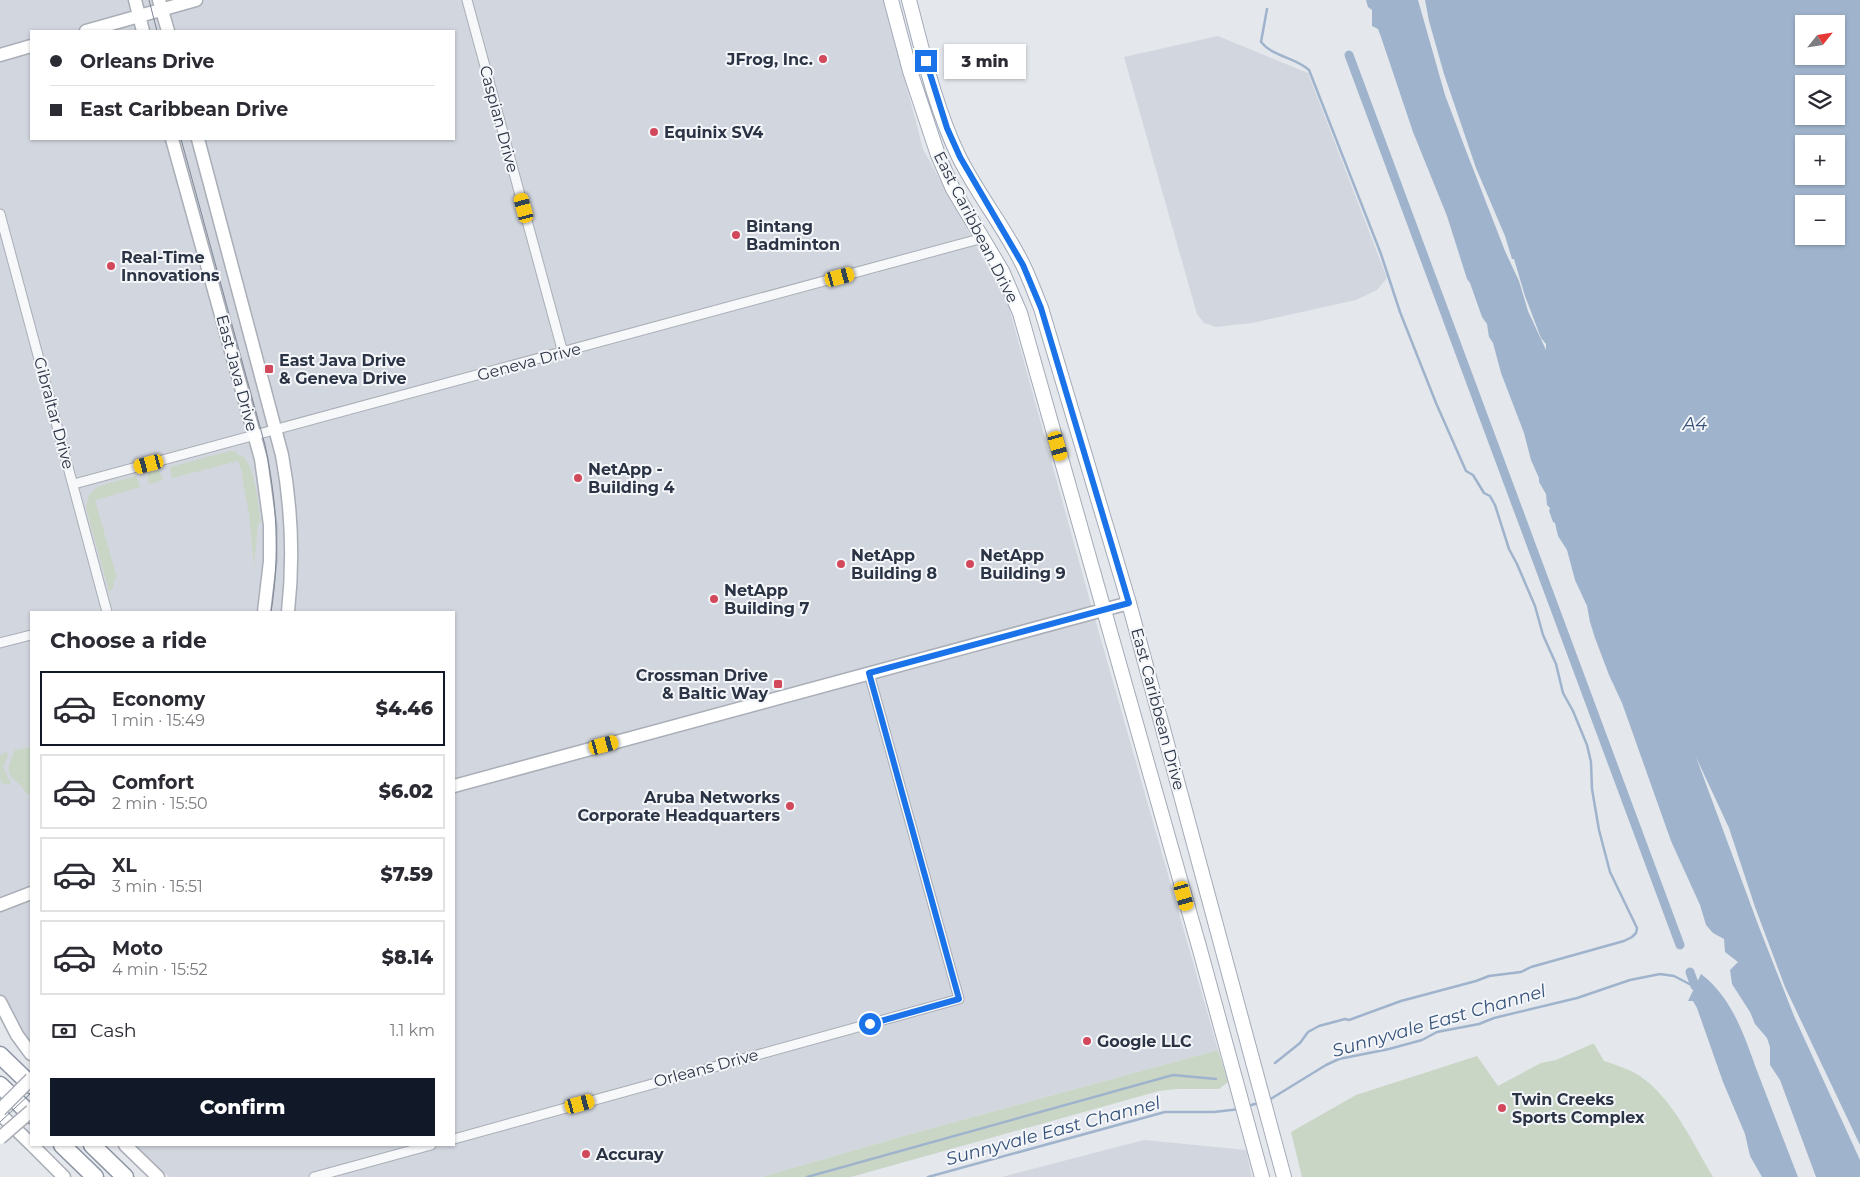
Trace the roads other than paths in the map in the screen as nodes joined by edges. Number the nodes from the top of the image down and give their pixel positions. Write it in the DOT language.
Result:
graph roads {
  1 [pos="135,0"];
  2 [pos="196,0"];
  3 [pos="467,0"];
  4 [pos="891,0"];
  5 [pos="909,0"];
  6 [pos="160,5"];
  7 [pos="139,16"];
  8 [pos="90,30"];
  9 [pos="143,30"];
  10 [pos="168,30"];
  11 [pos="30,46"];
  12 [pos="0,55"];
  13 [pos="172,140"];
  14 [pos="198,140"];
  15 [pos="0,214"];
  16 [pos="983,238"];
  17 [pos="563,353"];
  18 [pos="276,430"];
  19 [pos="254,436"];
  20 [pos="74,484"];
  21 [pos="1129,603"];
  22 [pos="107,611"];
  23 [pos="264,611"];
  24 [pos="288,611"];
  25 [pos="1104,611"];
  26 [pos="30,635"];
  27 [pos="0,643"];
  28 [pos="869,673"];
  29 [pos="455,786"];
  30 [pos="30,893"];
  31 [pos="0,905"];
  32 [pos="0,1002"];
  33 [pos="30,1053"];
  34 [pos="0,1055"];
  35 [pos="30,1080"];
  36 [pos="30,1084"];
  37 [pos="0,1085"];
  38 [pos="0,1110"];
  39 [pos="30,1112"];
  40 [pos="0,1114"];
  41 [pos="30,1114"];
  42 [pos="0,1138"];
  43 [pos="455,1139"];
  44 [pos="30,1143"];
  45 [pos="33,1146"];
  46 [pos="63,1146"];
  47 [pos="93,1146"];
  48 [pos="126,1146"];
  49 [pos="427,1146"];
  50 [pos="64,1177"];
  51 [pos="95,1177"];
  52 [pos="125,1177"];
  53 [pos="158,1177"];
  54 [pos="314,1177"];
  55 [pos="1262,1177"];
  56 [pos="1284,1177"];
  1 -- 7 [label="main road"];
  2 -- 6 [label="main road"];
  3 -- 17 [label="street, Caspian Drive"];
  4 -- 16 [label="main road, East Caribbean Drive"];
  5 -- 21 [label="main road, East Caribbean Drive"];
  6 -- 7 [label="main road"];
  6 -- 10 [label="main road"];
  7 -- 8 [label="main road"];
  7 -- 9 [label="main road"];
  11 -- 12 [label="main road"];
  13 -- 19 [label="main road, East Java Drive"];
  14 -- 18 [label="main road, East Java Drive"];
  15 -- 20 [label="street, Gibraltar Drive"];
  16 -- 17 [label="street, Geneva Drive"];
  16 -- 25 [label="main road, East Caribbean Drive"];
  17 -- 18 [label="street, Geneva Drive"];
  18 -- 19 [label="street, Geneva Drive"];
  18 -- 24 [label="main road, East Java Drive"];
  19 -- 20 [label="street, Geneva Drive"];
  19 -- 23 [label="main road, East Java Drive"];
  20 -- 22 [label="street, Gibraltar Drive"];
  21 -- 25 [label="main road"];
  21 -- 56 [label="main road, East Caribbean Drive"];
  25 -- 28 [label="main road"];
  25 -- 55 [label="main road, East Caribbean Drive"];
  26 -- 27 [label="street"];
  28 -- 29 [label="main road"];
  28 -- 43 [label="street, Orleans Drive"];
  30 -- 31 [label="main road"];
  32 -- 33 [label="main road"];
  34 -- 36 [label="highway"];
  35 -- 38 [label="main road, bridge"];
  37 -- 41 [label="highway"];
  39 -- 42 [label="main road, bridge"];
  40 -- 44 [label="main road"];
  45 -- 50 [label="main road"];
  46 -- 51 [label="highway"];
  47 -- 52 [label="highway"];
  48 -- 53 [label="main road"];
  49 -- 54 [label="street"];
}
